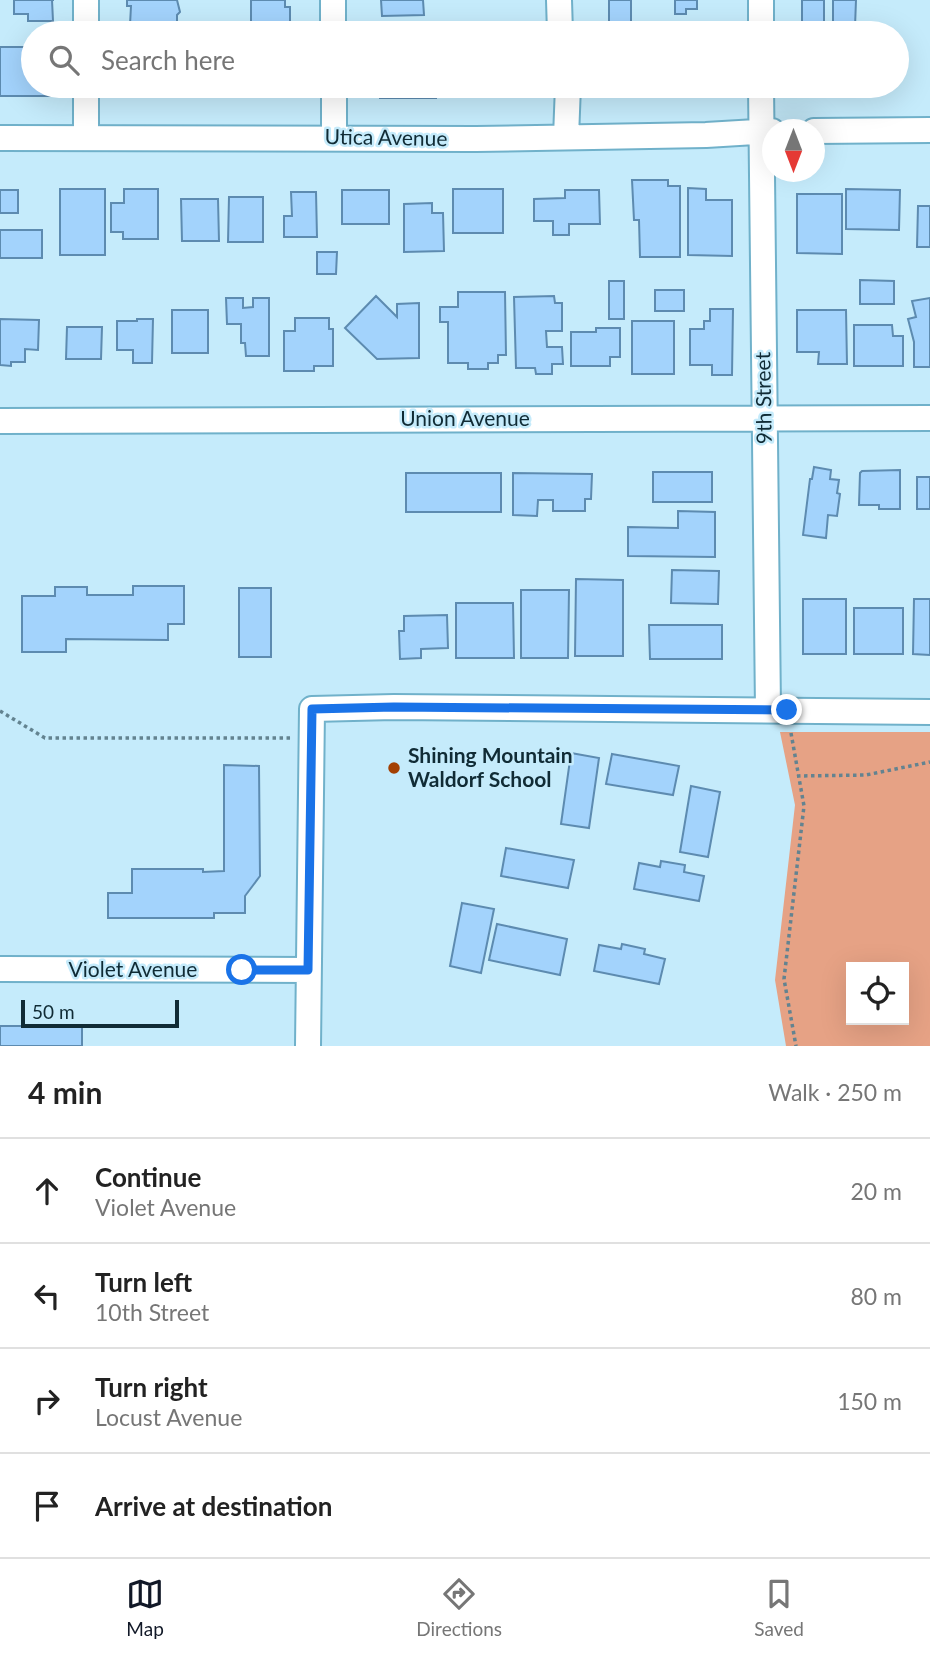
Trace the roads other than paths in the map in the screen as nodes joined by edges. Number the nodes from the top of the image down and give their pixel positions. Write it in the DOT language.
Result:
graph roads {
  1 [pos="86,0"];
  2 [pos="333,0"];
  3 [pos="559,0"];
  4 [pos="761,0"];
  5 [pos="86,21"];
  6 [pos="333,21"];
  7 [pos="560,21"];
  8 [pos="761,21"];
  9 [pos="86,98"];
  10 [pos="334,98"];
  11 [pos="568,98"];
  12 [pos="763,98"];
  13 [pos="765,119"];
  14 [pos="930,130"];
  15 [pos="762,131"];
  16 [pos="825,131"];
  17 [pos="86,137"];
  18 [pos="334,137"];
  19 [pos="566,137"];
  20 [pos="0,138"];
  21 [pos="767,182"];
  22 [pos="765,418"];
  23 [pos="930,418"];
  24 [pos="0,421"];
  25 [pos="777,709"];
  26 [pos="930,712"];
  27 [pos="0,969"];
  28 [pos="308,970"];
  29 [pos="308,1046"];
  1 -- 5 [label="street"];
  2 -- 6 [label="street"];
  3 -- 7 [label="street"];
  4 -- 8 [label="street"];
  9 -- 17 [label="street"];
  10 -- 18 [label="street"];
  11 -- 19 [label="street"];
  12 -- 13 [label="street, 9th Street"];
  14 -- 16 [label="street"];
  15 -- 19 [label="street, Utica Avenue"];
  17 -- 18 [label="street, Utica Avenue"];
  17 -- 20 [label="street, Utica Avenue"];
  18 -- 19 [label="street, Utica Avenue"];
  21 -- 22 [label="street, 9th Street"];
  22 -- 23 [label="street, Union Avenue"];
  22 -- 24 [label="street, Union Avenue"];
  22 -- 25 [label="street, 9th Street"];
  25 -- 26 [label="street"];
  25 -- 28 [label="street"];
  27 -- 28 [label="street, Violet Avenue"];
  28 -- 29 [label="street"];
}
